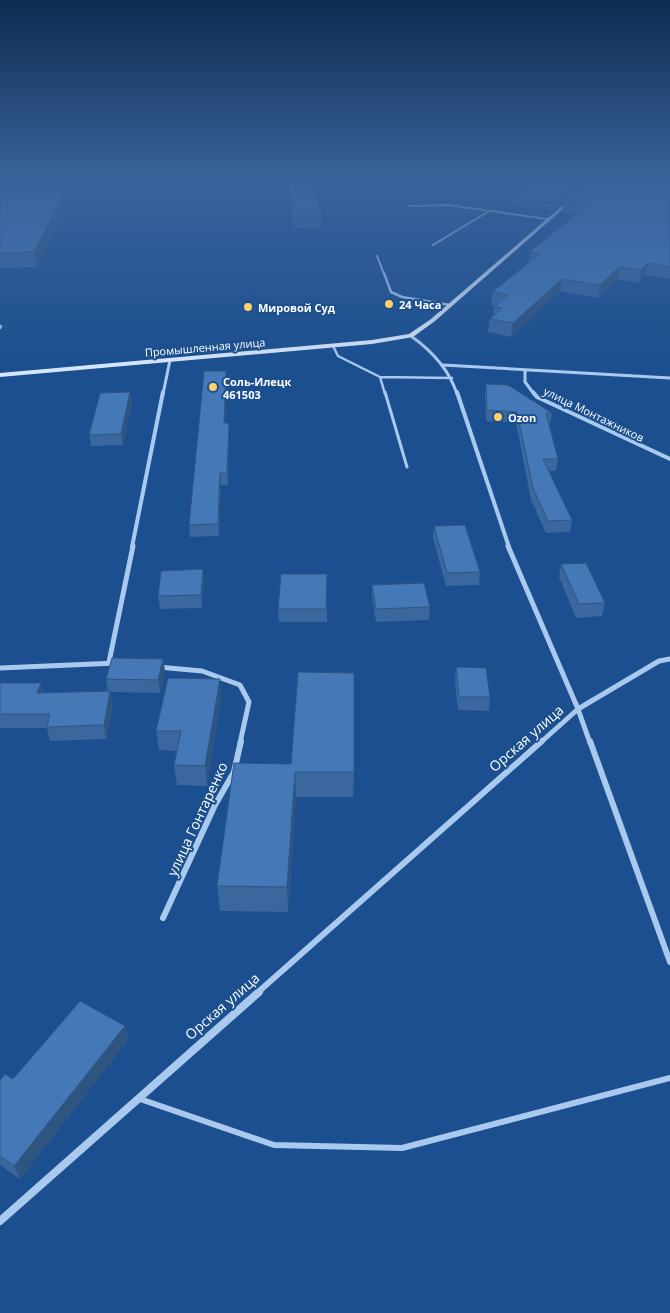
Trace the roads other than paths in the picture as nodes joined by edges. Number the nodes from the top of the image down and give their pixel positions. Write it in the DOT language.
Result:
graph roads {
  1 [pos="441,241"];
  2 [pos="522,241"];
  3 [pos="434,246"];
  4 [pos="377,256"];
  5 [pos="450,305"];
  6 [pos="411,336"];
  7 [pos="333,346"];
  8 [pos="170,360"];
  9 [pos="443,365"];
  10 [pos="525,371"];
  11 [pos="0,374"];
  12 [pos="380,377"];
  13 [pos="452,378"];
  14 [pos="670,378"];
  15 [pos="670,459"];
  16 [pos="407,468"];
  17 [pos="670,659"];
  18 [pos="109,662"];
  19 [pos="128,664"];
  20 [pos="155,666"];
  21 [pos="0,668"];
  22 [pos="578,709"];
  23 [pos="163,918"];
  24 [pos="670,962"];
  25 [pos="670,1078"];
  26 [pos="138,1098"];
  27 [pos="0,1221"];
  1 -- 3 [label="lane"];
  2 -- 5 [label="street"];
  4 -- 5 [label="lane"];
  5 -- 6 [label="street"];
  6 -- 7 [label="street, Промышленная улица"];
  6 -- 9 [label="street, Орская улица"];
  7 -- 8 [label="street, Промышленная улица"];
  7 -- 12 [label="lane"];
  8 -- 11 [label="street, Промышленная улица"];
  8 -- 18 [label="street"];
  9 -- 10 [label="street"];
  9 -- 13 [label="street, Орская улица"];
  10 -- 14 [label="street"];
  10 -- 15 [label="street, улица Монтажников"];
  12 -- 13 [label="lane"];
  12 -- 16 [label="lane"];
  13 -- 22 [label="street, Орская улица"];
  17 -- 22 [label="street"];
  18 -- 19 [label="street"];
  18 -- 21 [label="street"];
  20 -- 23 [label="street, улица Гонтаренко"];
  22 -- 24 [label="street"];
  22 -- 26 [label="street, Орская улица"];
  25 -- 26 [label="lane"];
  26 -- 27 [label="street, Орская улица"];
}
